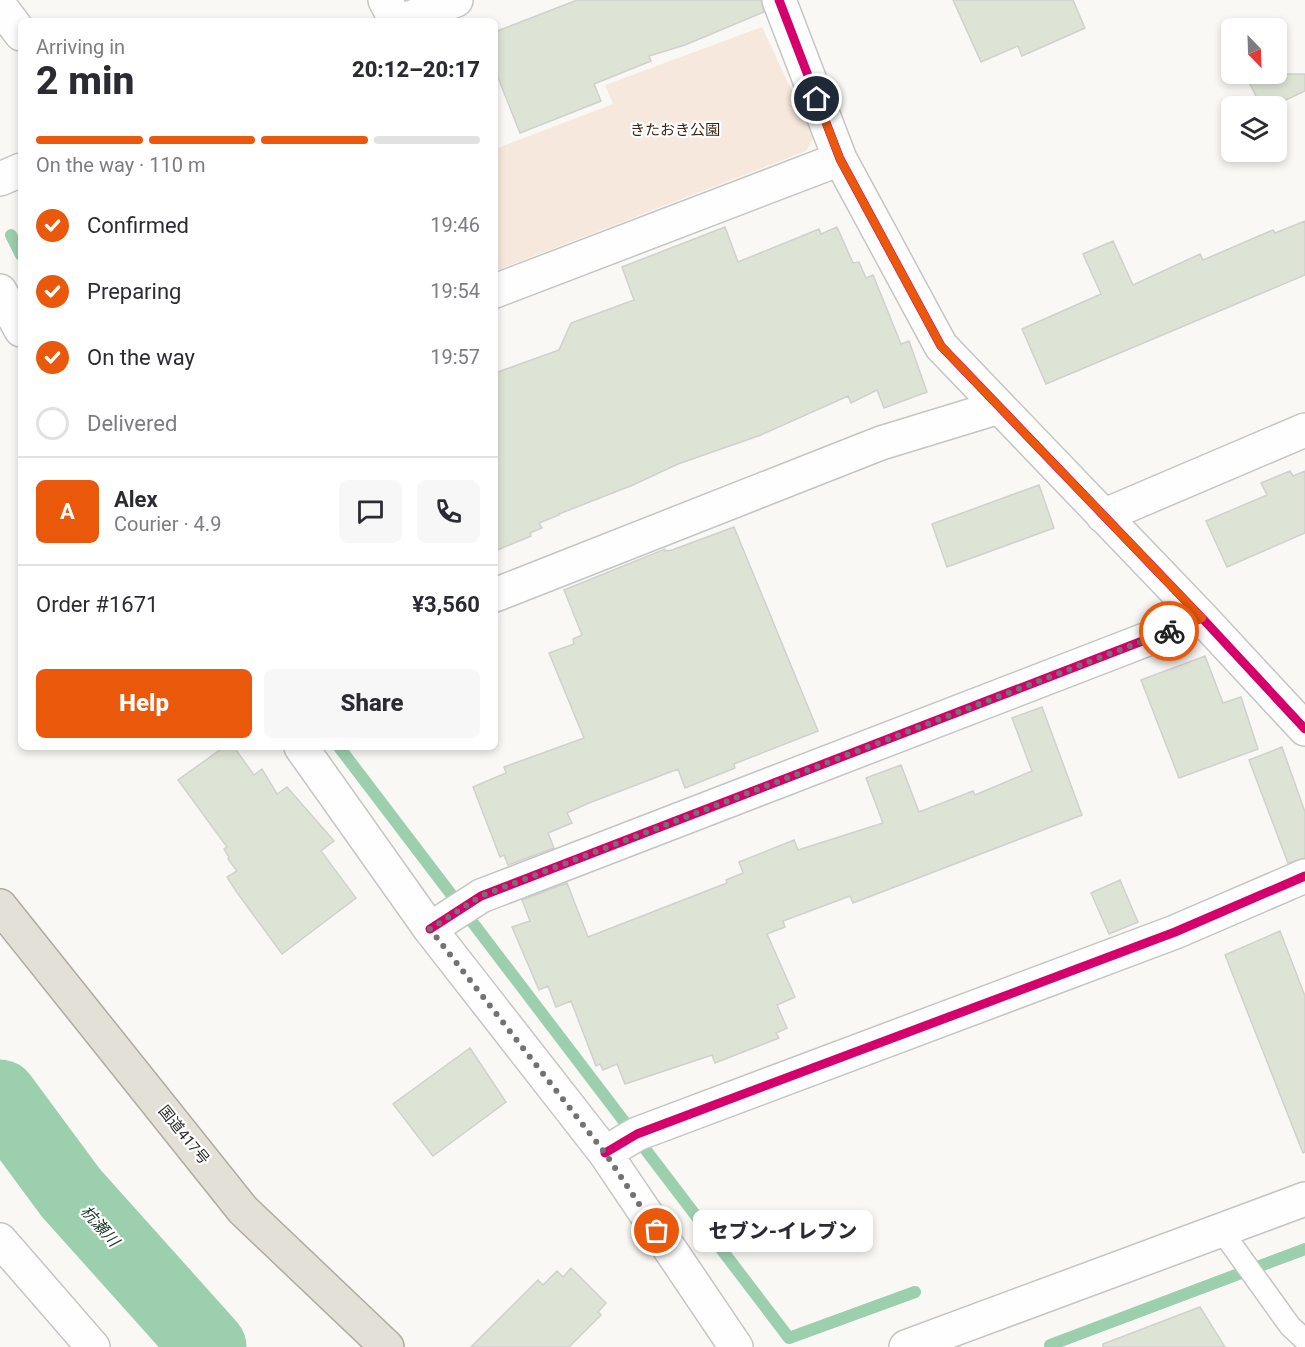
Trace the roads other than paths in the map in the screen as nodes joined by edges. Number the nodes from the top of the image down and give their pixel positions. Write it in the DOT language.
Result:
graph roads {
  1 [pos="386,0"];
  2 [pos="456,0"];
  3 [pos="778,0"];
  4 [pos="0,6"];
  5 [pos="395,18"];
  6 [pos="410,18"];
  7 [pos="18,30"];
  8 [pos="840,159"];
  9 [pos="18,172"];
  10 [pos="0,179"];
  11 [pos="498,290"];
  12 [pos="0,291"];
  13 [pos="18,324"];
  14 [pos="999,407"];
  15 [pos="1305,430"];
  16 [pos="1103,516"];
  17 [pos="498,594"];
  18 [pos="1202,618"];
  19 [pos="1305,729"];
  20 [pos="304,750"];
  21 [pos="1305,876"];
  22 [pos="0,906"];
  23 [pos="434,925"];
  24 [pos="620,1144"];
  25 [pos="1305,1199"];
  26 [pos="0,1240"];
  27 [pos="1231,1243"];
  28 [pos="1305,1340"];
  29 [pos="93,1347"];
  30 [pos="387,1347"];
  31 [pos="736,1347"];
  32 [pos="906,1347"];
  1 -- 5 [label="street"];
  2 -- 6 [label="street"];
  3 -- 8 [label="street"];
  4 -- 7 [label="street"];
  8 -- 11 [label="street"];
  8 -- 14 [label="street"];
  9 -- 10 [label="street"];
  12 -- 13 [label="street"];
  14 -- 16 [label="street"];
  14 -- 17 [label="street"];
  15 -- 16 [label="street"];
  16 -- 18 [label="street"];
  18 -- 19 [label="street"];
  18 -- 23 [label="street"];
  20 -- 23 [label="street"];
  21 -- 24 [label="street"];
  22 -- 30 [label="highway, 国道417号"];
  23 -- 24 [label="street"];
  24 -- 31 [label="street"];
  25 -- 27 [label="street"];
  26 -- 29 [label="street"];
  27 -- 28 [label="lane"];
  27 -- 32 [label="street"];
}
